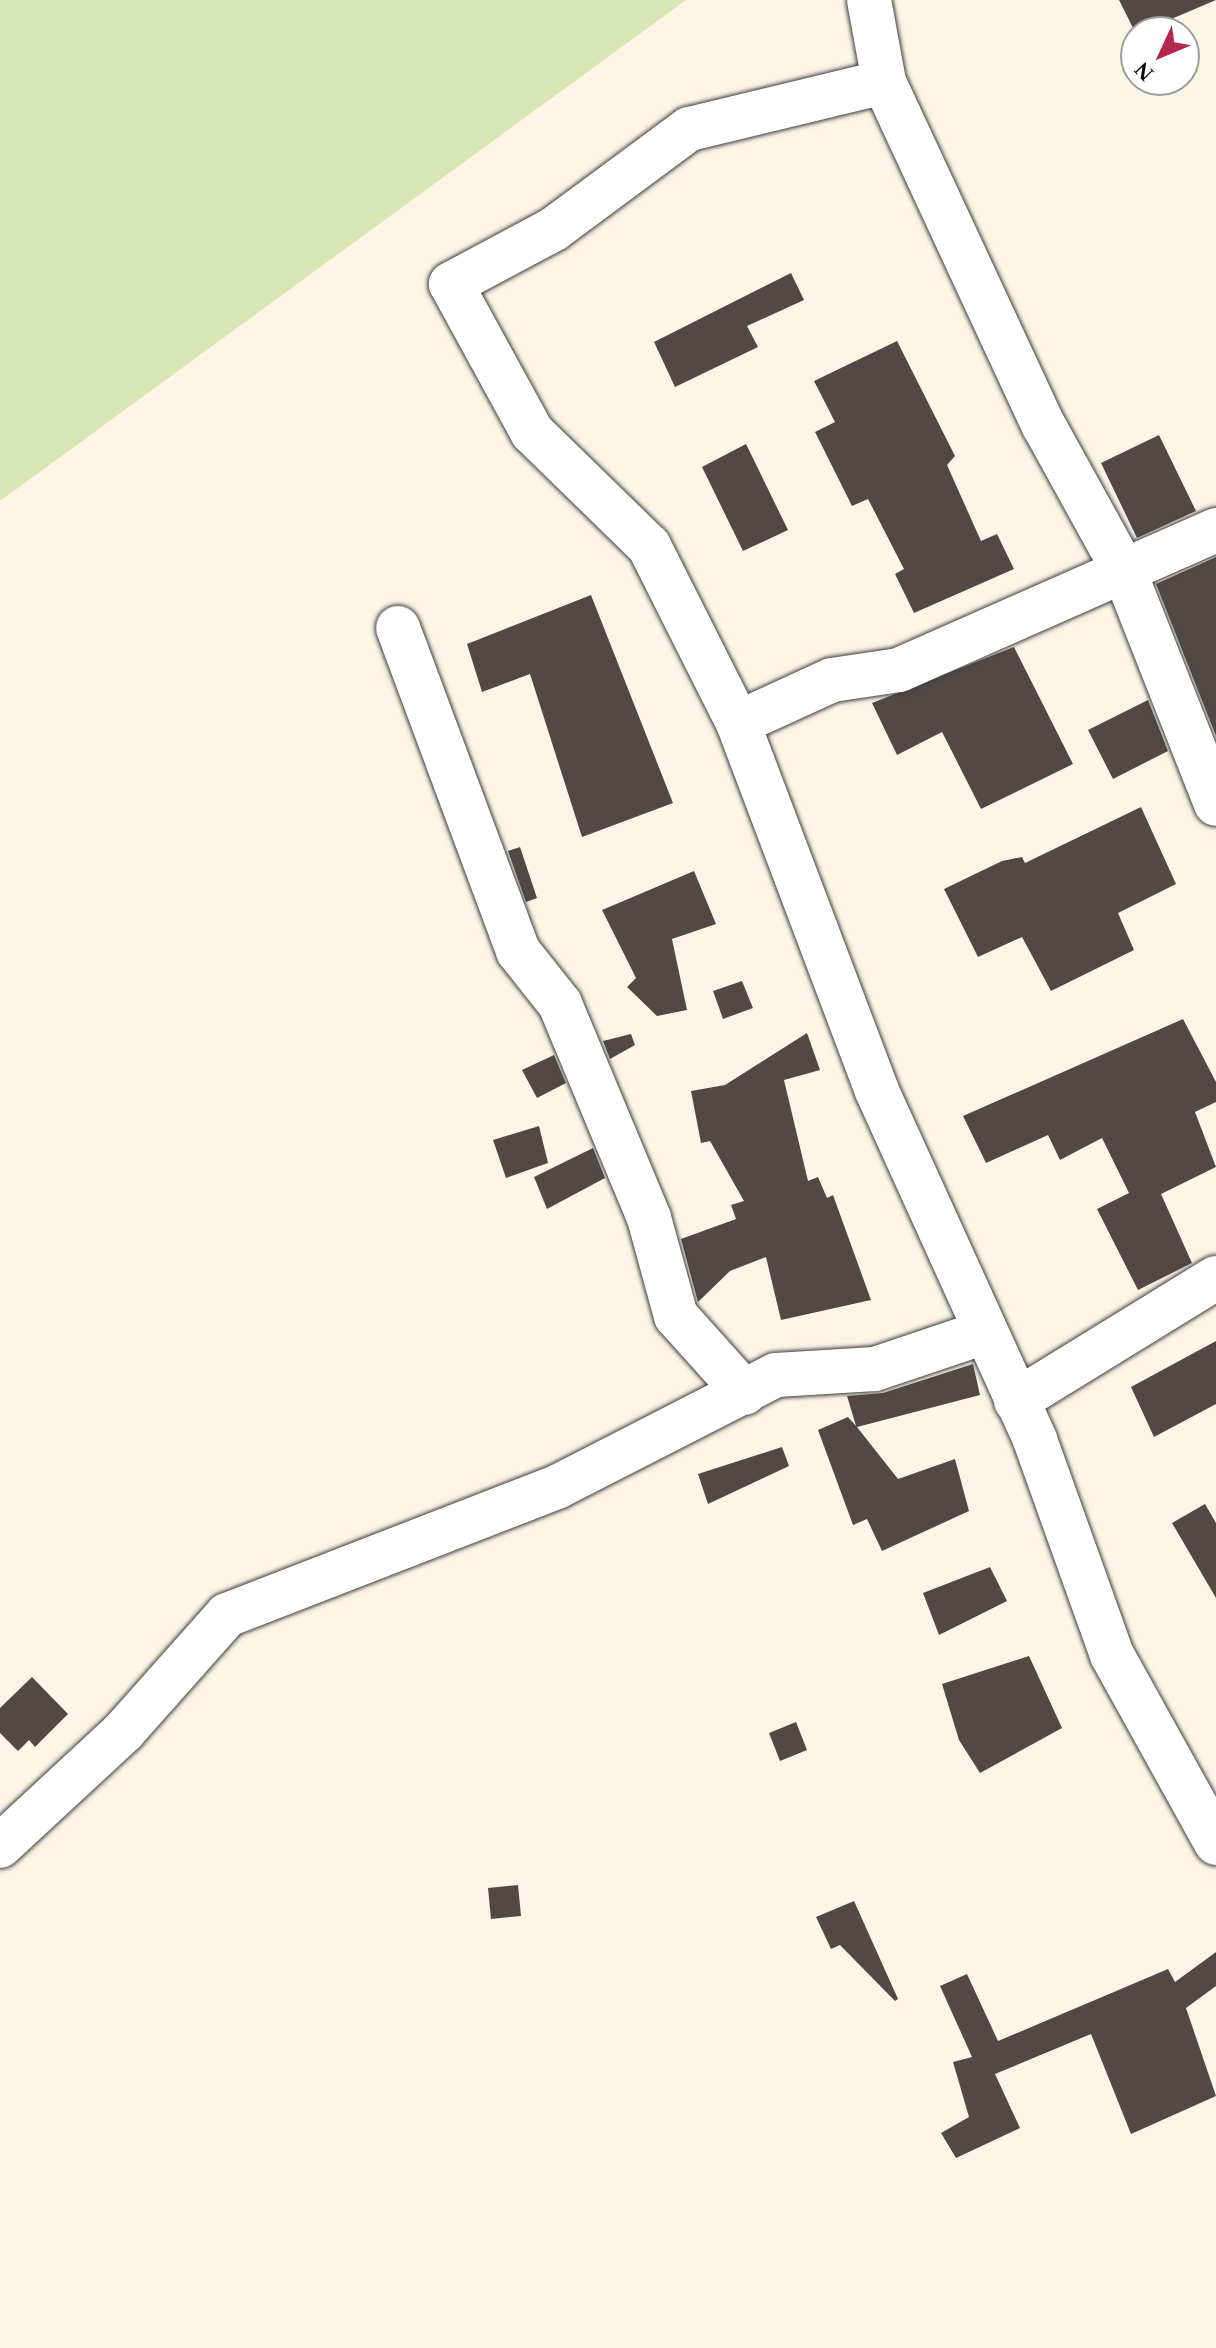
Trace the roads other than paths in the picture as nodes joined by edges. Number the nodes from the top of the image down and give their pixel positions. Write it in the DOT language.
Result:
graph roads {
  1 [pos="869,0"];
  2 [pos="884,82"];
  3 [pos="1216,530"];
  4 [pos="1125,573"];
  5 [pos="398,628"];
  6 [pos="738,723"];
  7 [pos="1216,804"];
  8 [pos="1216,1278"];
  9 [pos="982,1333"];
  10 [pos="745,1393"];
  11 [pos="1016,1401"];
  12 [pos="1216,1843"];
  13 [pos="0,1846"];
  1 -- 2 [label="street"];
  2 -- 4 [label="street"];
  2 -- 6 [label="street"];
  3 -- 4 [label="street"];
  4 -- 6 [label="street"];
  4 -- 7 [label="street"];
  5 -- 10 [label="street"];
  6 -- 9 [label="street"];
  8 -- 11 [label="street"];
  9 -- 10 [label="street"];
  9 -- 11 [label="street"];
  10 -- 13 [label="street"];
  11 -- 12 [label="street"];
}
